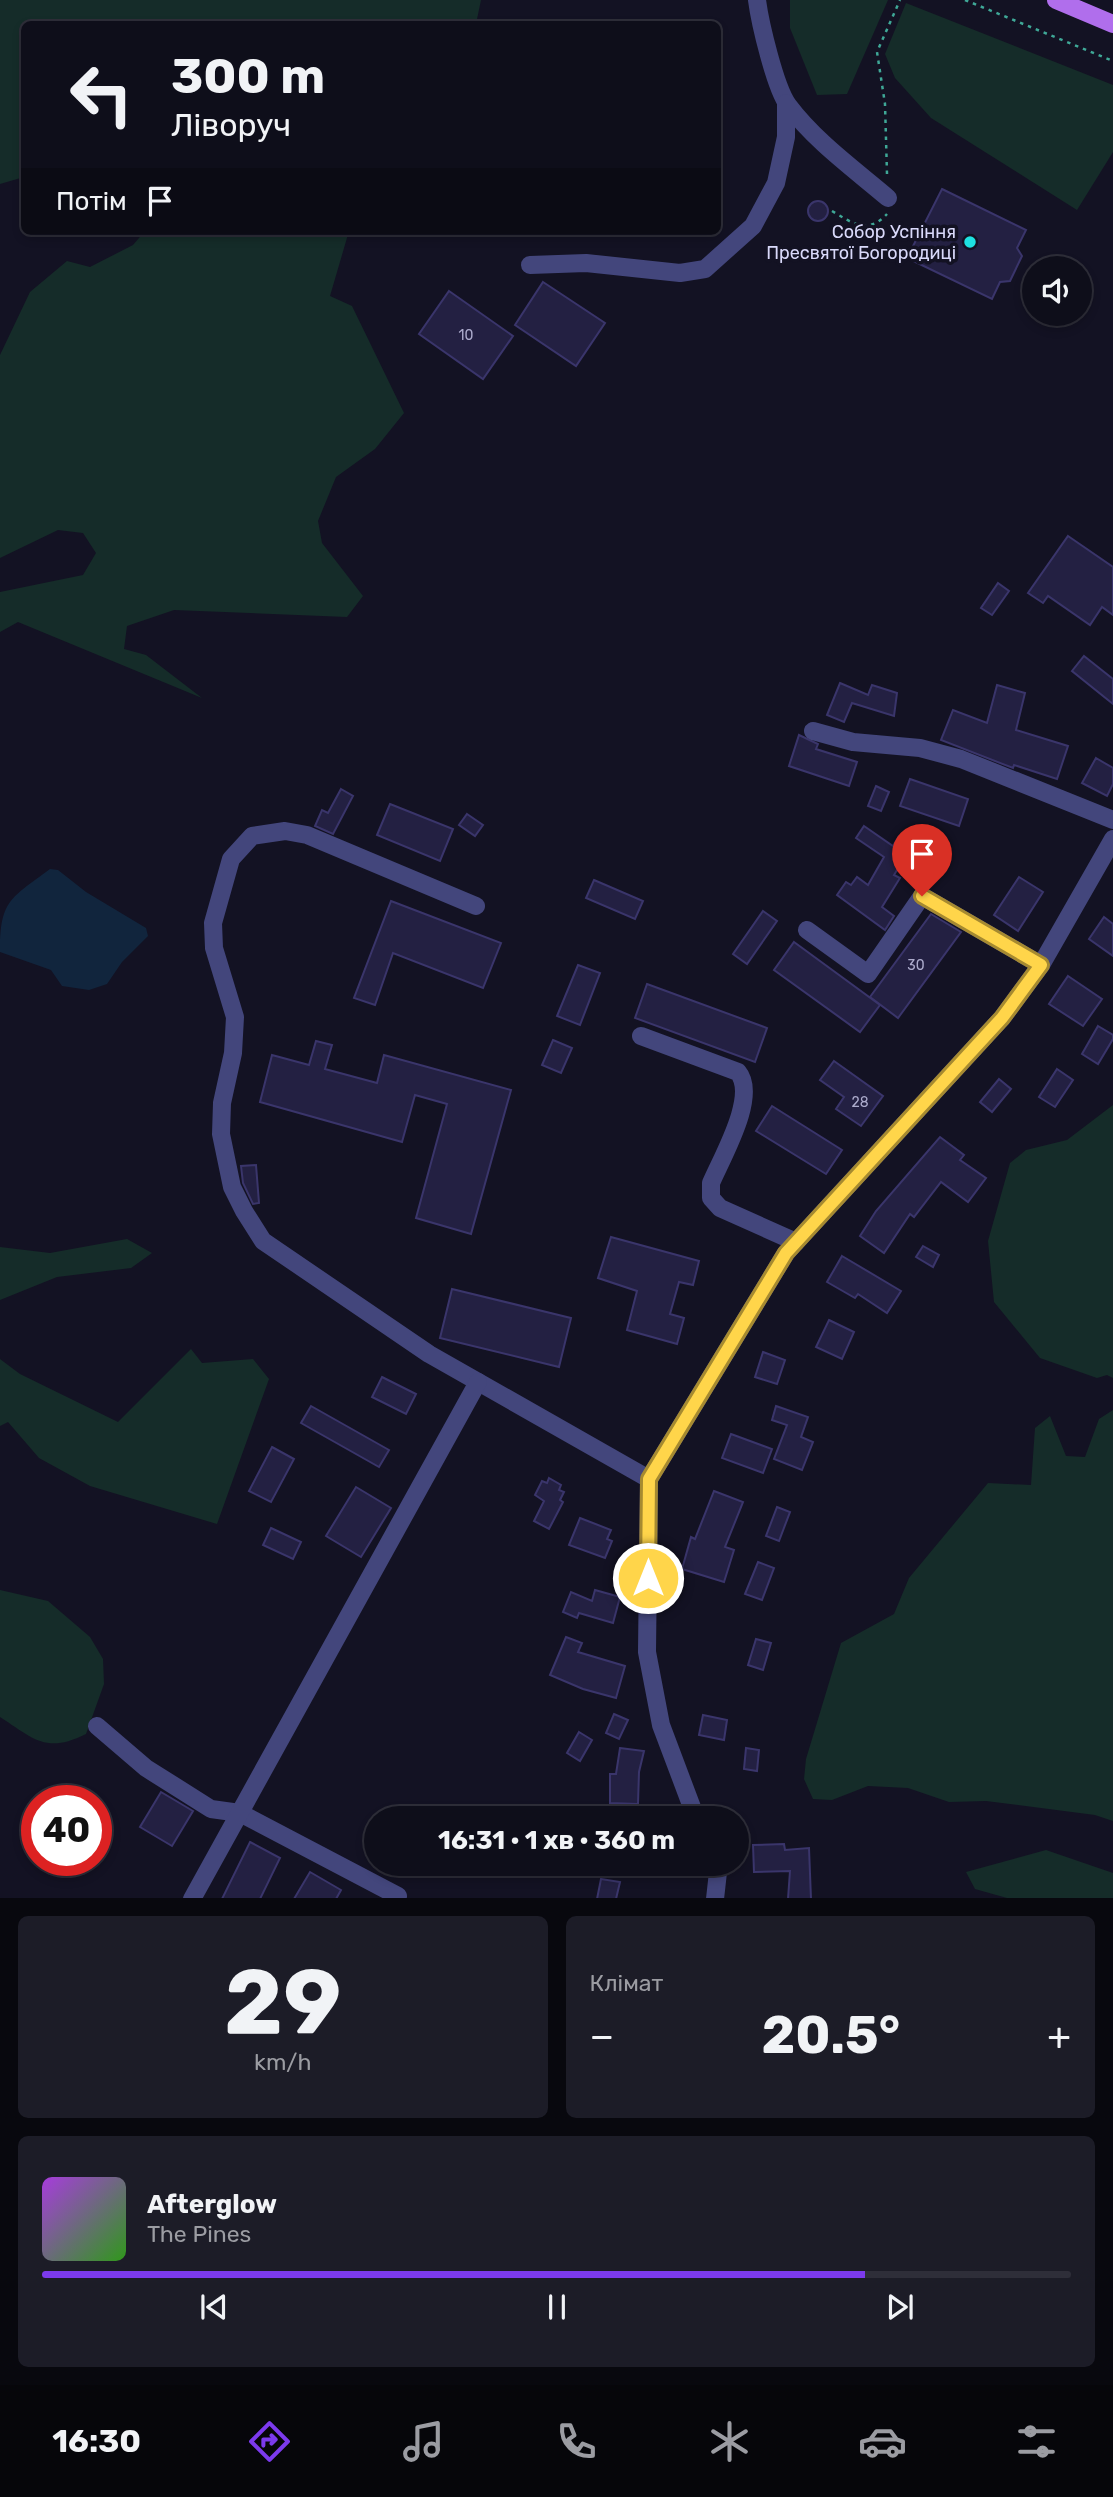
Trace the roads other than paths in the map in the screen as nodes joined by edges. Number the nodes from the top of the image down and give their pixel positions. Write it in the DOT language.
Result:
graph roads {
  1 [pos="757,0"];
  2 [pos="1056,0"];
  3 [pos="1113,24"];
  4 [pos="786,103"];
  5 [pos="888,198"];
  6 [pos="530,265"];
  7 [pos="813,731"];
  8 [pos="1113,820"];
  9 [pos="1113,839"];
  10 [pos="476,906"];
  11 [pos="807,930"];
  12 [pos="1041,965"];
  13 [pos="641,1036"];
  14 [pos="796,1242"];
  15 [pos="478,1382"];
  16 [pos="649,1479"];
  17 [pos="97,1726"];
  18 [pos="691,1806"];
  19 [pos="240,1813"];
  20 [pos="718,1876"];
  21 [pos="193,1898"];
  22 [pos="397,1898"];
  23 [pos="715,1898"];
  1 -- 4 [label="street"];
  2 -- 3 [label="main road"];
  4 -- 5 [label="street"];
  4 -- 6 [label="street"];
  7 -- 8 [label="street"];
  9 -- 12 [label="street"];
  10 -- 15 [label="street"];
  11 -- 12 [label="street"];
  12 -- 14 [label="street"];
  13 -- 14 [label="street"];
  14 -- 16 [label="street"];
  15 -- 16 [label="street"];
  15 -- 19 [label="street"];
  16 -- 18 [label="street"];
  17 -- 19 [label="street"];
  19 -- 21 [label="street"];
  19 -- 22 [label="street"];
  20 -- 23 [label="street"];
}
